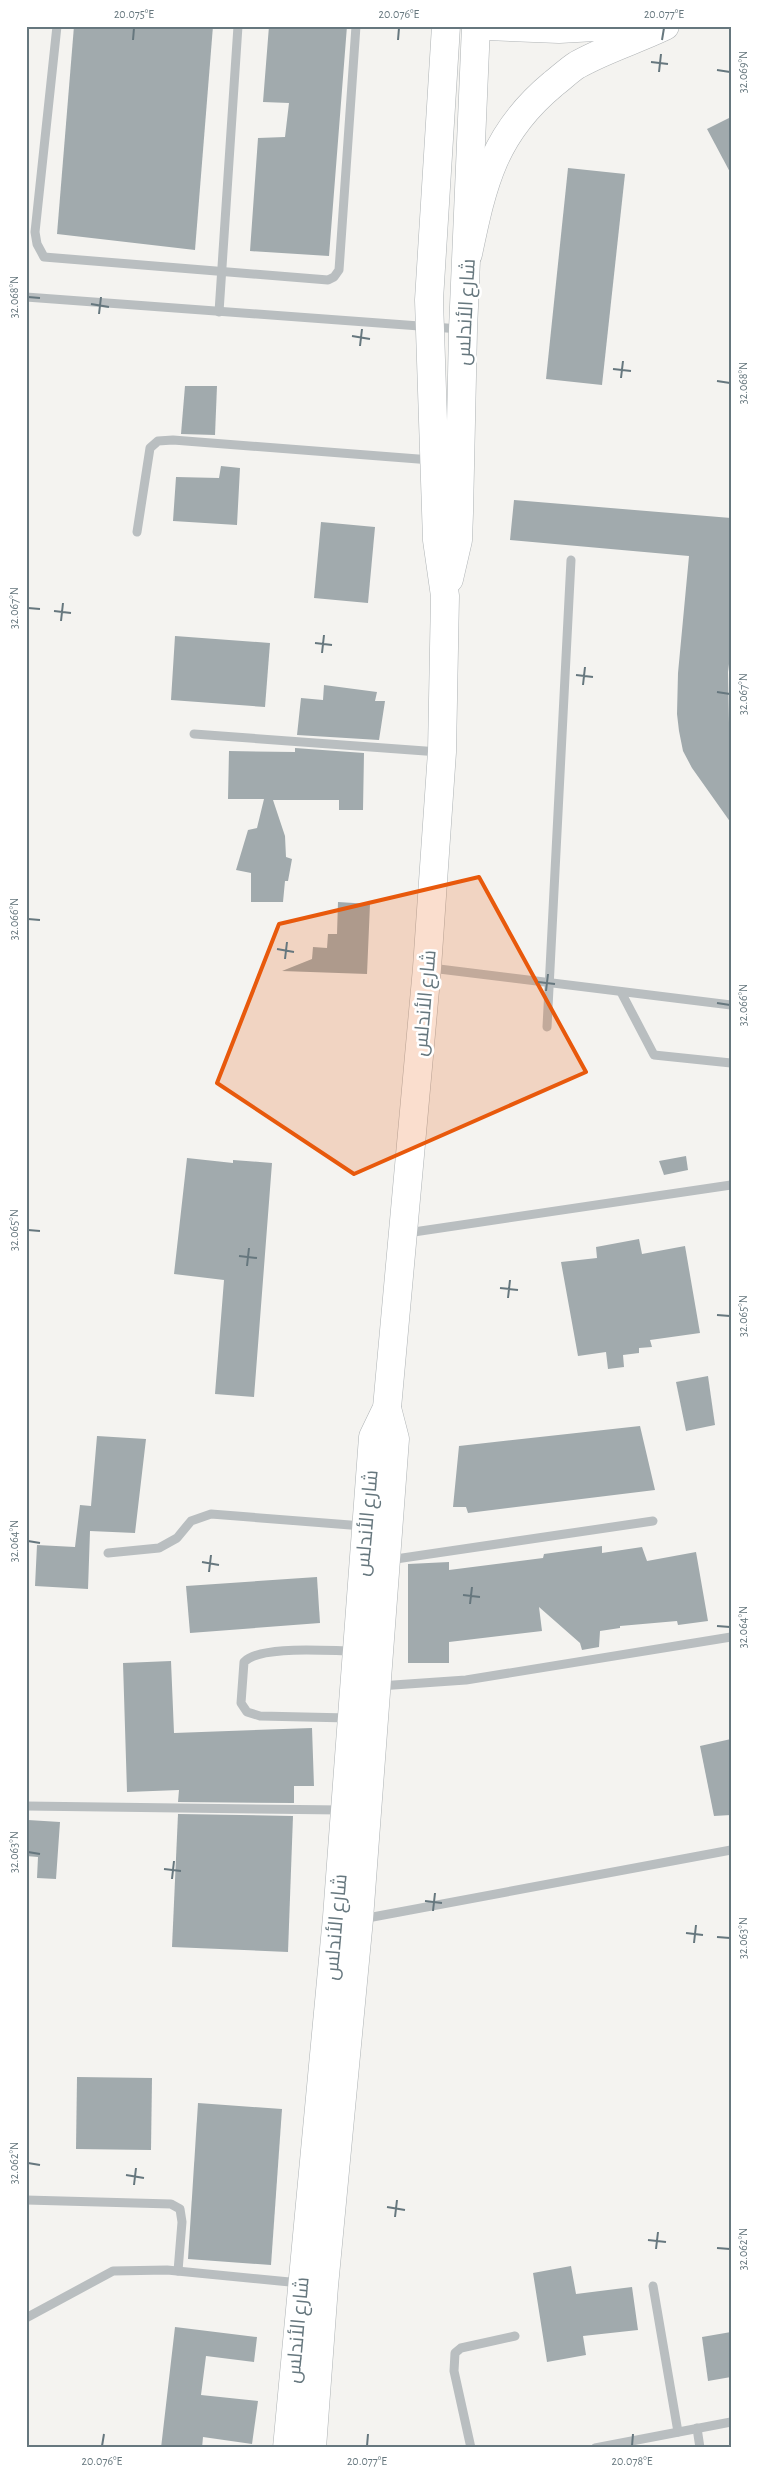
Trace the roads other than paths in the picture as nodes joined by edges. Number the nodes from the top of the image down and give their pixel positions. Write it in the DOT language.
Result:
graph roads {
  1 [pos="57,26"];
  2 [pos="238,26"];
  3 [pos="356,26"];
  4 [pos="446,26"];
  5 [pos="476,26"];
  6 [pos="487,26"];
  7 [pos="612,26"];
  8 [pos="665,26"];
  9 [pos="468,254"];
  10 [pos="222,270"];
  11 [pos="26,297"];
  12 [pos="219,312"];
  13 [pos="429,328"];
  14 [pos="463,330"];
  15 [pos="434,460"];
  16 [pos="137,532"];
  17 [pos="571,560"];
  18 [pos="445,596"];
  19 [pos="194,734"];
  20 [pos="442,752"];
  21 [pos="428,968"];
  22 [pos="548,983"];
  23 [pos="620,992"];
  24 [pos="731,1005"];
  25 [pos="547,1027"];
  26 [pos="731,1063"];
  27 [pos="731,1185"];
  28 [pos="404,1233"];
  29 [pos="387,1408"];
  30 [pos="652,1521"];
  31 [pos="366,1526"];
  32 [pos="108,1553"];
  33 [pos="384,1561"];
  34 [pos="731,1637"];
  35 [pos="356,1651"];
  36 [pos="376,1686"];
  37 [pos="352,1718"];
  38 [pos="26,1806"];
  39 [pos="345,1810"];
  40 [pos="731,1850"];
  41 [pos="359,1919"];
  42 [pos="26,2200"];
  43 [pos="178,2271"];
  44 [pos="301,2283"];
  45 [pos="653,2286"];
  46 [pos="26,2318"];
  47 [pos="515,2336"];
  48 [pos="308,2344"];
  49 [pos="731,2422"];
  50 [pos="697,2428"];
  51 [pos="678,2432"];
  52 [pos="286,2448"];
  53 [pos="312,2448"];
  54 [pos="471,2448"];
  55 [pos="596,2448"];
  56 [pos="700,2448"];
  1 -- 10 [label="street"];
  2 -- 10 [label="street"];
  3 -- 10 [label="street"];
  4 -- 13 [label="main road, شارع الأندلس"];
  5 -- 9 [label="main road, شارع الأندلس"];
  6 -- 7 [label="main road"];
  8 -- 9 [label="main road"];
  9 -- 14 [label="main road, شارع الأندلس"];
  10 -- 12 [label="street"];
  11 -- 12 [label="street"];
  12 -- 13 [label="street"];
  13 -- 14 [label="street"];
  13 -- 15 [label="main road, شارع الأندلس"];
  14 -- 18 [label="main road, شارع الأندلس"];
  15 -- 16 [label="street"];
  15 -- 18 [label="main road, شارع الأندلس"];
  17 -- 22 [label="street"];
  18 -- 20 [label="main road, شارع الأندلس"];
  19 -- 20 [label="street"];
  20 -- 21 [label="main road, شارع الأندلس"];
  21 -- 22 [label="street"];
  21 -- 28 [label="main road, شارع الأندلس"];
  22 -- 23 [label="street"];
  22 -- 25 [label="street"];
  23 -- 24 [label="street"];
  23 -- 26 [label="street"];
  27 -- 28 [label="street"];
  28 -- 29 [label="main road, شارع الأندلس"];
  29 -- 31 [label="main road, شارع الأندلس"];
  29 -- 33 [label="main road, شارع الأندلس"];
  30 -- 33 [label="street"];
  31 -- 32 [label="street"];
  31 -- 35 [label="main road, شارع الأندلس"];
  33 -- 36 [label="main road, شارع الأندلس"];
  34 -- 36 [label="street"];
  35 -- 37 [label="main road, شارع الأندلس"];
  35 -- 37 [label="street"];
  36 -- 41 [label="main road, شارع الأندلس"];
  37 -- 39 [label="main road, شارع الأندلس"];
  38 -- 39 [label="street"];
  39 -- 44 [label="main road, شارع الأندلس"];
  40 -- 41 [label="street"];
  41 -- 48 [label="main road, شارع الأندلس"];
  42 -- 43 [label="street"];
  43 -- 44 [label="street"];
  43 -- 46 [label="street"];
  44 -- 48 [label="main road, شارع الأندلس"];
  45 -- 51 [label="street"];
  47 -- 54 [label="street"];
  48 -- 52 [label="main road, شارع الأندلس"];
  48 -- 53 [label="main road, شارع الأندلس"];
  49 -- 50 [label="street"];
  50 -- 51 [label="street"];
  50 -- 56 [label="street"];
  51 -- 55 [label="street"];
}
